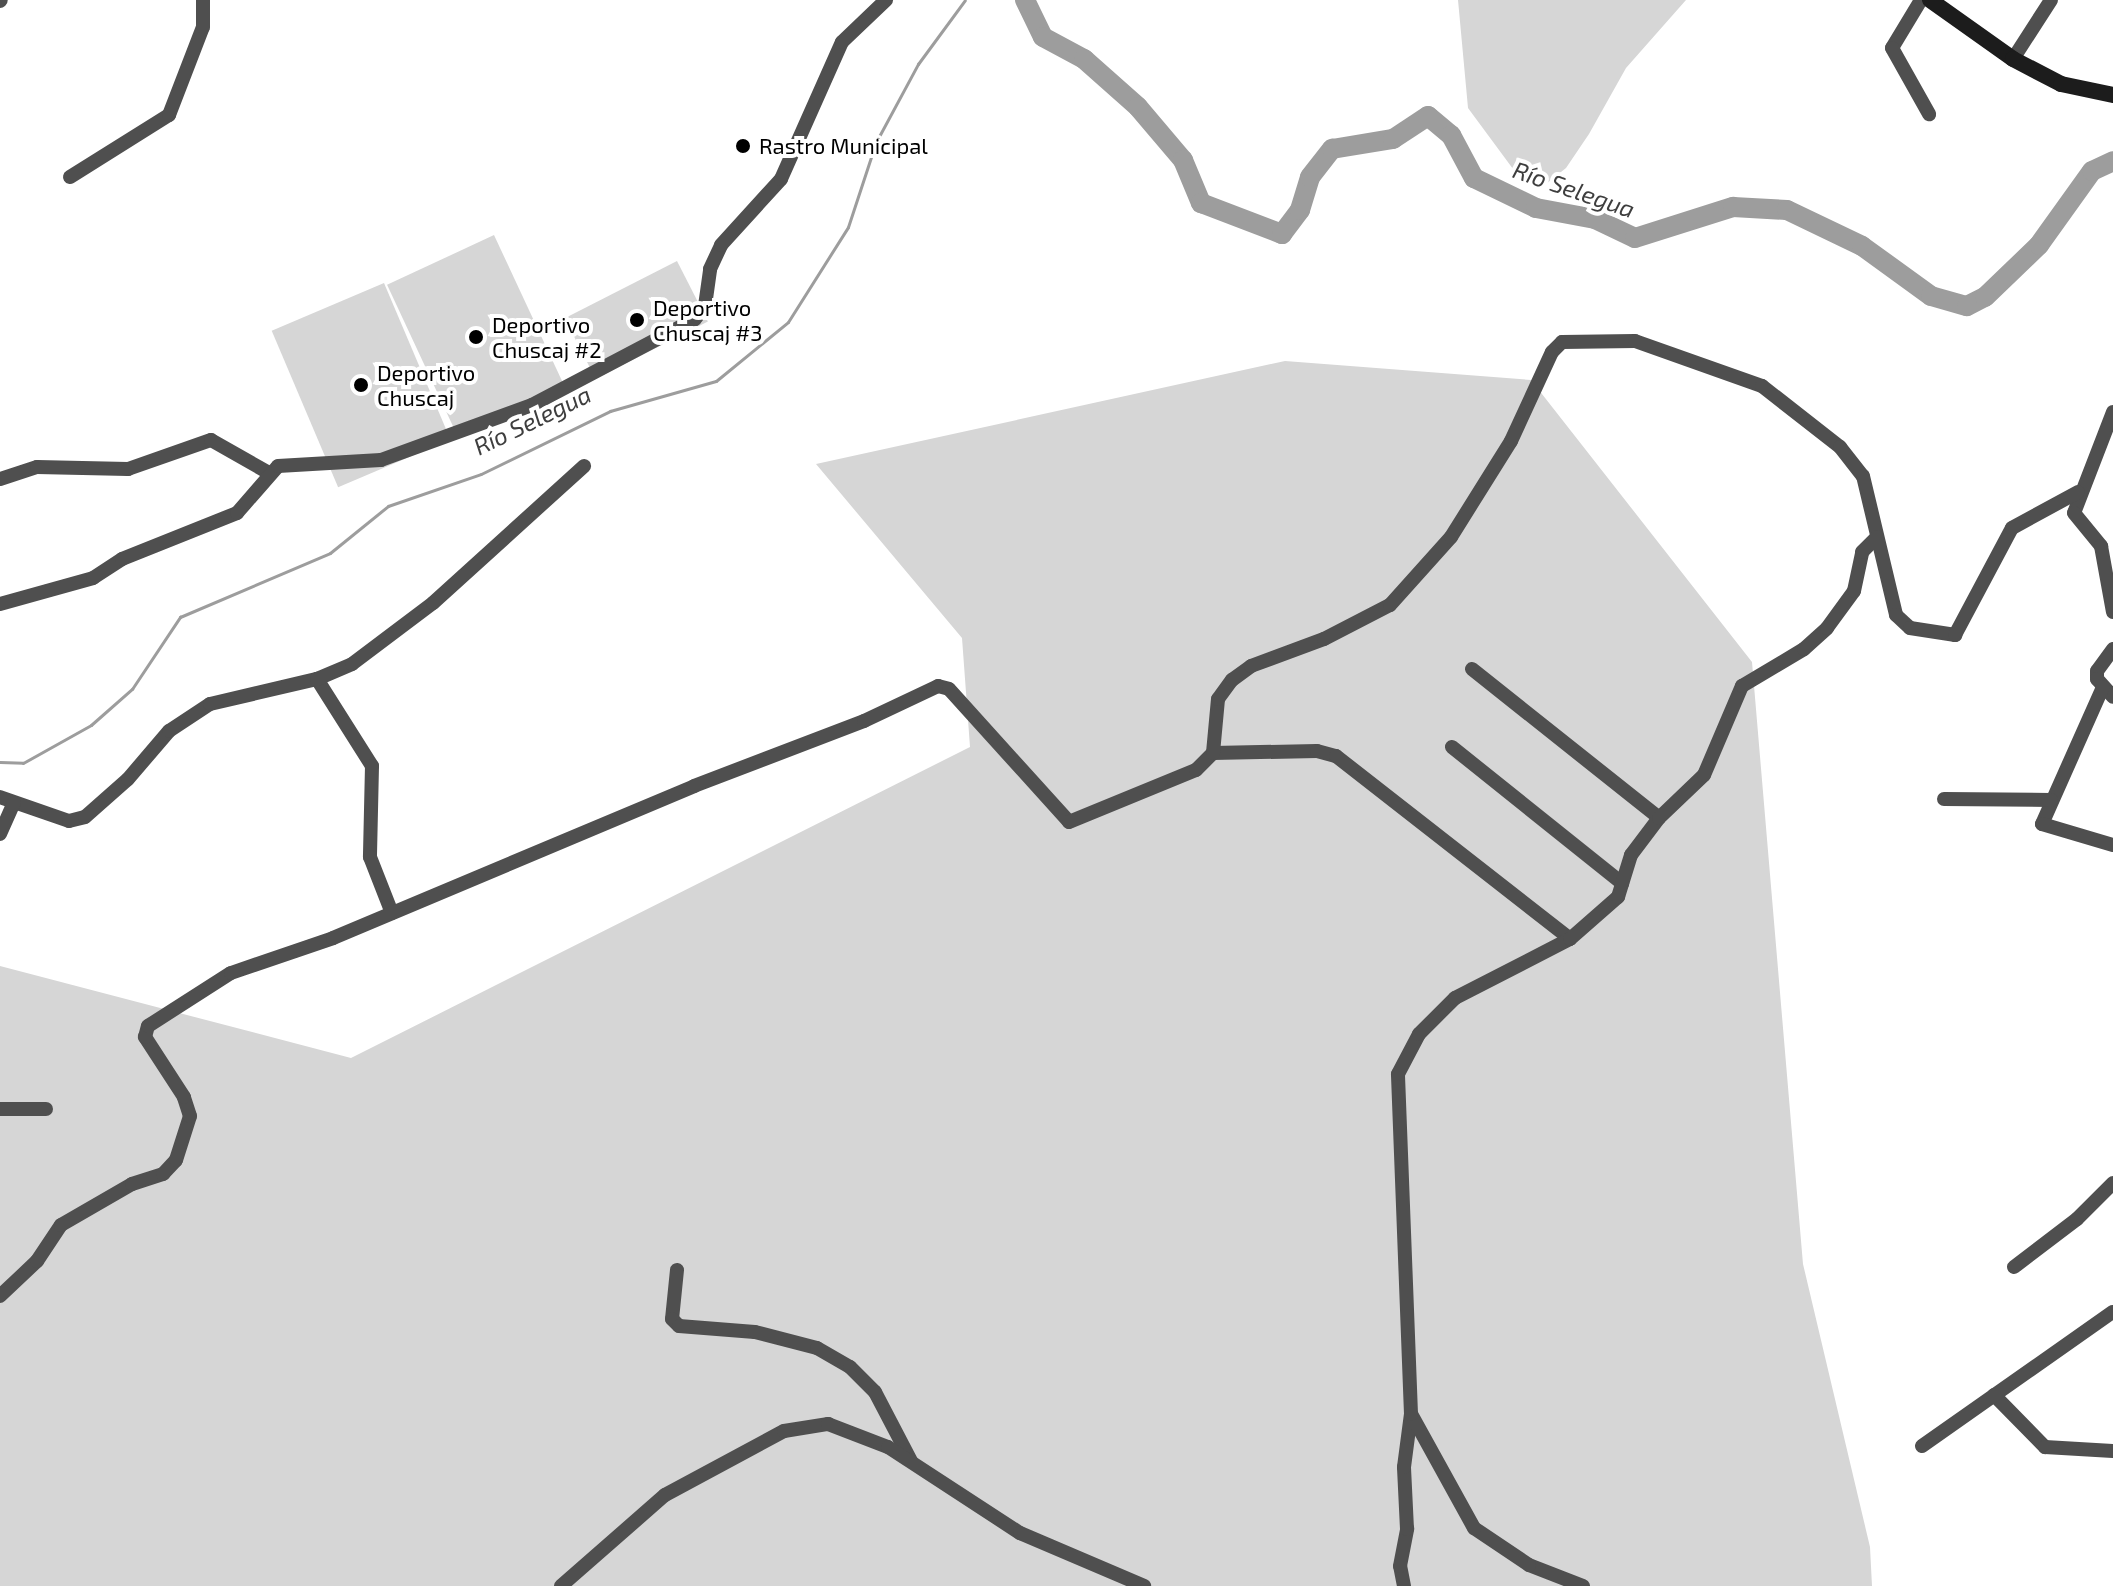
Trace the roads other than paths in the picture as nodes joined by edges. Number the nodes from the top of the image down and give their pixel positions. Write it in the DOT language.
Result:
graph roads {
  1 [pos="203,0"];
  2 [pos="886,0"];
  3 [pos="1921,0"];
  4 [pos="1930,0"];
  5 [pos="2051,0"];
  6 [pos="2013,59"];
  7 [pos="2113,95"];
  8 [pos="1929,114"];
  9 [pos="70,177"];
  10 [pos="2113,412"];
  11 [pos="584,466"];
  12 [pos="269,473"];
  13 [pos="0,479"];
  14 [pos="2078,492"];
  15 [pos="1877,537"];
  16 [pos="0,604"];
  17 [pos="2113,612"];
  18 [pos="2113,649"];
  19 [pos="1472,669"];
  20 [pos="317,679"];
  21 [pos="2108,692"];
  22 [pos="1452,747"];
  23 [pos="1213,753"];
  24 [pos="1944,799"];
  25 [pos="7,800"];
  26 [pos="2051,800"];
  27 [pos="1659,818"];
  28 [pos="0,834"];
  29 [pos="2113,845"];
  30 [pos="1622,883"];
  31 [pos="392,913"];
  32 [pos="1570,939"];
  33 [pos="0,1109"];
  34 [pos="46,1109"];
  35 [pos="2113,1183"];
  36 [pos="2014,1267"];
  37 [pos="677,1270"];
  38 [pos="0,1296"];
  39 [pos="2113,1312"];
  40 [pos="1994,1395"];
  41 [pos="1411,1414"];
  42 [pos="1922,1446"];
  43 [pos="2113,1451"];
  44 [pos="913,1465"];
  45 [pos="561,1586"];
  46 [pos="1144,1586"];
  47 [pos="1404,1586"];
  48 [pos="1583,1586"];
  1 -- 9 [label="street"];
  2 -- 12 [label="street"];
  3 -- 8 [label="street"];
  4 -- 6 [label="main road"];
  5 -- 6 [label="street"];
  6 -- 7 [label="main road"];
  10 -- 14 [label="street"];
  11 -- 20 [label="street"];
  12 -- 13 [label="street"];
  12 -- 16 [label="street"];
  14 -- 15 [label="street"];
  14 -- 17 [label="street"];
  15 -- 23 [label="street"];
  15 -- 27 [label="street"];
  18 -- 21 [label="street"];
  19 -- 27 [label="street"];
  20 -- 25 [label="street"];
  20 -- 31 [label="street"];
  21 -- 26 [label="street"];
  22 -- 30 [label="street"];
  23 -- 31 [label="street"];
  23 -- 32 [label="street"];
  24 -- 26 [label="street"];
  25 -- 28 [label="street"];
  26 -- 29 [label="street"];
  27 -- 30 [label="street"];
  30 -- 32 [label="street"];
  31 -- 38 [label="street"];
  32 -- 41 [label="street"];
  33 -- 34 [label="street"];
  35 -- 36 [label="street"];
  37 -- 44 [label="street"];
  39 -- 40 [label="street"];
  40 -- 42 [label="street"];
  40 -- 43 [label="street"];
  41 -- 47 [label="street"];
  41 -- 48 [label="street"];
  44 -- 45 [label="street"];
  44 -- 46 [label="street"];
}
